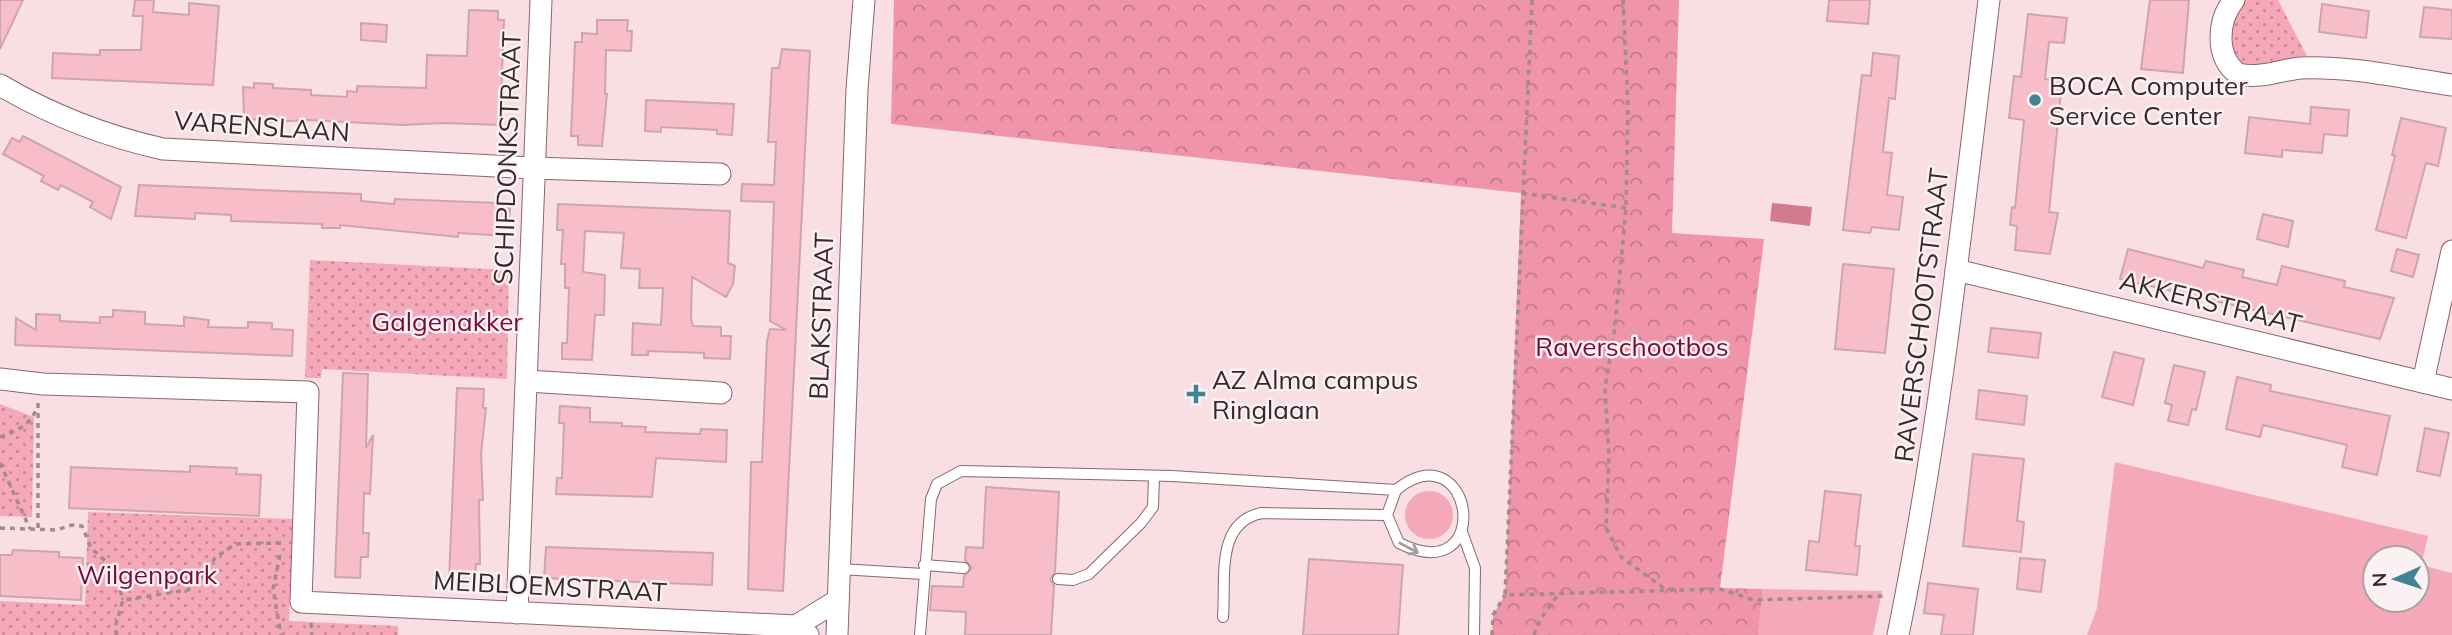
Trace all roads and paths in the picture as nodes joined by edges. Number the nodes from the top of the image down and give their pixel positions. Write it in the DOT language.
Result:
graph roads {
  1 [pos="541,0"];
  2 [pos="864,0"];
  3 [pos="1532,0"];
  4 [pos="1623,0"];
  5 [pos="1989,0"];
  6 [pos="2234,0"];
  7 [pos="0,85"];
  8 [pos="2452,85"];
  9 [pos="533,168"];
  10 [pos="720,174"];
  11 [pos="1522,193"];
  12 [pos="1626,208"];
  13 [pos="2452,251"];
  14 [pos="1956,270"];
  15 [pos="0,379"];
  16 [pos="527,381"];
  17 [pos="2423,382"];
  18 [pos="2452,389"];
  19 [pos="721,393"];
  20 [pos="41,394"];
  21 [pos="0,437"];
  22 [pos="0,463"];
  23 [pos="1154,477"];
  24 [pos="1396,490"];
  25 [pos="1387,515"];
  26 [pos="0,528"];
  27 [pos="30,529"];
  28 [pos="38,530"];
  29 [pos="1462,532"];
  30 [pos="964,568"];
  31 [pos="840,569"];
  32 [pos="923,570"];
  33 [pos="1058,579"];
  34 [pos="1667,590"];
  35 [pos="1559,593"];
  36 [pos="1505,595"];
  37 [pos="1906,596"];
  38 [pos="123,600"];
  39 [pos="838,600"];
  40 [pos="517,613"];
  41 [pos="1223,617"];
  42 [pos="115,628"];
  43 [pos="802,630"];
  44 [pos="111,635"];
  45 [pos="117,635"];
  46 [pos="281,635"];
  47 [pos="837,635"];
  48 [pos="920,635"];
  49 [pos="1474,635"];
  50 [pos="1492,635"];
  51 [pos="1534,635"];
  52 [pos="1898,635"];
  1 -- 9 [label="street, SCHIPDONKSTRAAT"];
  2 -- 31 [label="street, BLAKSTRAAT"];
  3 -- 11 [label="path"];
  4 -- 12 [label="path"];
  5 -- 14 [label="street, RAVERSCHOOTSTRAAT"];
  6 -- 8 [label="street"];
  7 -- 9 [label="street, VARENSLAAN"];
  9 -- 10 [label="street, VARENSLAAN"];
  9 -- 16 [label="street, SCHIPDONKSTRAAT"];
  11 -- 12 [label="path"];
  11 -- 36 [label="path"];
  12 -- 34 [label="path"];
  13 -- 17 [label="street"];
  14 -- 17 [label="street, AKKERSTRAAT"];
  14 -- 37 [label="street, RAVERSCHOOTSTRAAT"];
  15 -- 20 [label="street"];
  16 -- 19 [label="street"];
  16 -- 40 [label="street, SCHIPDONKSTRAAT"];
  17 -- 18 [label="street, AKKERSTRAAT"];
  20 -- 21 [label="path"];
  20 -- 28 [label="path"];
  20 -- 40 [label="street, MEIBLOEMSTRAAT"];
  22 -- 27 [label="path"];
  23 -- 24 [label="lane"];
  23 -- 32 [label="lane"];
  23 -- 33 [label="lane"];
  24 -- 25 [label="lane"];
  24 -- 29 [label="lane"];
  25 -- 29 [label="lane, one-way"];
  25 -- 41 [label="lane"];
  26 -- 27 [label="path"];
  27 -- 28 [label="path"];
  28 -- 38 [label="path"];
  29 -- 49 [label="lane"];
  30 -- 32 [label="lane"];
  31 -- 32 [label="lane"];
  31 -- 39 [label="street, BLAKSTRAAT"];
  32 -- 48 [label="lane"];
  34 -- 35 [label="path"];
  34 -- 37 [label="path"];
  35 -- 36 [label="path"];
  35 -- 51 [label="path"];
  36 -- 50 [label="path"];
  37 -- 52 [label="street, RAVERSCHOOTSTRAAT"];
  38 -- 42 [label="path"];
  38 -- 46 [label="path"];
  39 -- 43 [label="street, MEIBLOEMSTRAAT"];
  39 -- 47 [label="street, BLAKSTRAAT"];
  40 -- 43 [label="street, MEIBLOEMSTRAAT"];
  42 -- 44 [label="path"];
  42 -- 45 [label="path"];
}
